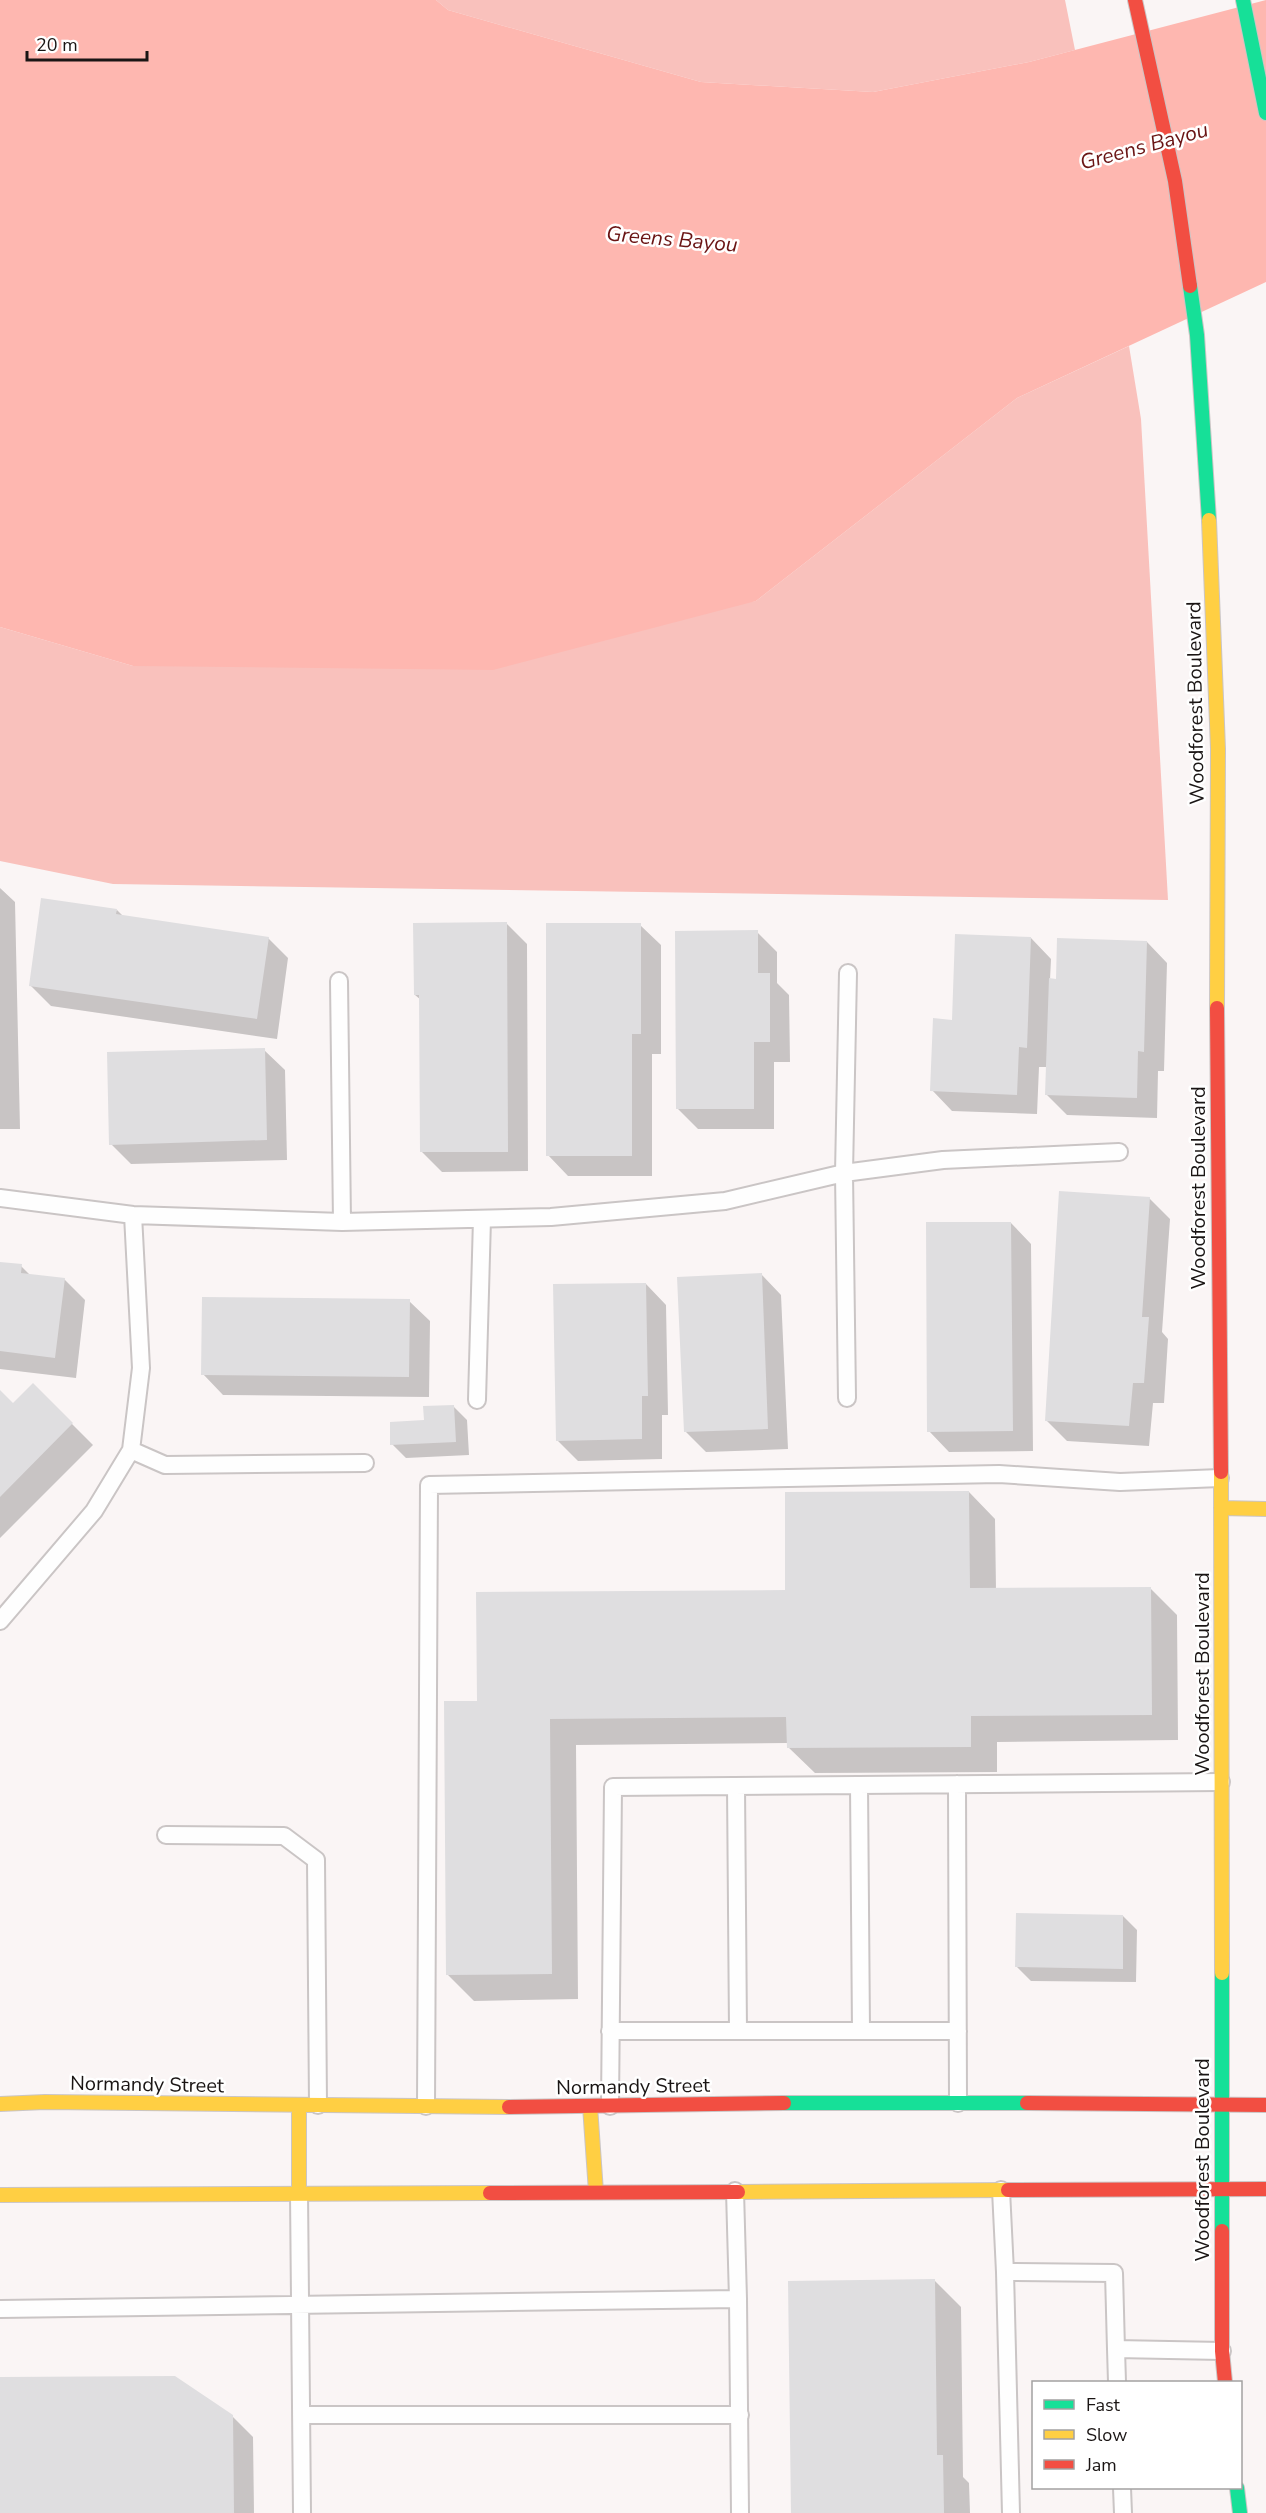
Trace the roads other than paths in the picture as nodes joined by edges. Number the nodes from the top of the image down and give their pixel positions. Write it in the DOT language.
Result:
graph roads {
  1 [pos="1135,0"];
  2 [pos="1242,0"];
  3 [pos="1266,113"];
  4 [pos="848,973"];
  5 [pos="339,981"];
  6 [pos="1119,1152"];
  7 [pos="844,1173"];
  8 [pos="0,1198"];
  9 [pos="133,1215"];
  10 [pos="482,1219"];
  11 [pos="342,1222"];
  12 [pos="847,1398"];
  13 [pos="477,1400"];
  14 [pos="131,1450"];
  15 [pos="365,1463"];
  16 [pos="1221,1478"];
  17 [pos="1221,1508"];
  18 [pos="1266,1509"];
  19 [pos="0,1621"];
  20 [pos="1221,1782"];
  21 [pos="957,1784"];
  22 [pos="860,1785"];
  23 [pos="736,1786"];
  24 [pos="166,1835"];
  25 [pos="610,2031"];
  26 [pos="738,2031"];
  27 [pos="861,2031"];
  28 [pos="958,2031"];
  29 [pos="958,2103"];
  30 [pos="0,2104"];
  31 [pos="299,2105"];
  32 [pos="318,2105"];
  33 [pos="1222,2105"];
  34 [pos="1266,2105"];
  35 [pos="426,2106"];
  36 [pos="590,2106"];
  37 [pos="610,2106"];
  38 [pos="1222,2189"];
  39 [pos="1266,2189"];
  40 [pos="1001,2190"];
  41 [pos="735,2191"];
  42 [pos="596,2192"];
  43 [pos="298,2193"];
  44 [pos="0,2194"];
  45 [pos="1005,2272"];
  46 [pos="738,2298"];
  47 [pos="299,2303"];
  48 [pos="0,2309"];
  49 [pos="1116,2349"];
  50 [pos="1222,2351"];
  51 [pos="1117,2381"];
  52 [pos="1225,2381"];
  53 [pos="301,2415"];
  54 [pos="740,2415"];
  55 [pos="1122,2489"];
  56 [pos="1237,2489"];
  57 [pos="302,2513"];
  58 [pos="740,2513"];
  59 [pos="1011,2513"];
  60 [pos="1123,2513"];
  61 [pos="1240,2513"];
  1 -- 16 [label="main road, Woodforest Boulevard"];
  2 -- 3 [label="main road"];
  4 -- 7 [label="lane"];
  5 -- 11 [label="lane"];
  6 -- 7 [label="lane"];
  7 -- 10 [label="lane"];
  7 -- 12 [label="lane"];
  8 -- 9 [label="lane"];
  9 -- 11 [label="lane"];
  9 -- 14 [label="lane"];
  10 -- 11 [label="lane"];
  10 -- 13 [label="lane"];
  14 -- 15 [label="lane"];
  14 -- 19 [label="lane"];
  16 -- 17 [label="main road, Woodforest Boulevard"];
  16 -- 35 [label="lane"];
  17 -- 18 [label="main road"];
  17 -- 20 [label="main road, Woodforest Boulevard"];
  20 -- 21 [label="lane"];
  20 -- 33 [label="main road, Woodforest Boulevard"];
  21 -- 22 [label="lane"];
  21 -- 28 [label="lane"];
  22 -- 23 [label="lane"];
  22 -- 27 [label="lane"];
  23 -- 25 [label="lane"];
  23 -- 26 [label="lane"];
  24 -- 32 [label="lane"];
  25 -- 26 [label="lane"];
  25 -- 37 [label="lane"];
  26 -- 27 [label="lane"];
  27 -- 28 [label="lane"];
  28 -- 29 [label="lane"];
  29 -- 33 [label="main road, Normandy Street"];
  29 -- 37 [label="main road, Normandy Street"];
  30 -- 31 [label="main road, Normandy Street"];
  31 -- 32 [label="main road, Normandy Street"];
  31 -- 43 [label="main road"];
  32 -- 35 [label="main road, Normandy Street"];
  33 -- 34 [label="main road, Normandy Street"];
  33 -- 38 [label="main road, Woodforest Boulevard"];
  35 -- 36 [label="main road, Normandy Street"];
  36 -- 37 [label="main road, Normandy Street"];
  36 -- 42 [label="main road"];
  38 -- 39 [label="main road"];
  38 -- 40 [label="main road"];
  38 -- 50 [label="main road, Woodforest Boulevard"];
  40 -- 41 [label="main road"];
  40 -- 45 [label="lane"];
  41 -- 42 [label="main road"];
  41 -- 46 [label="lane"];
  42 -- 43 [label="main road"];
  43 -- 44 [label="main road"];
  43 -- 47 [label="lane"];
  45 -- 49 [label="lane"];
  45 -- 59 [label="lane"];
  46 -- 47 [label="lane"];
  46 -- 54 [label="lane"];
  47 -- 48 [label="lane"];
  47 -- 53 [label="lane"];
  49 -- 50 [label="lane"];
  49 -- 51 [label="lane"];
  50 -- 52 [label="main road, Woodforest Boulevard"];
  53 -- 54 [label="lane"];
  53 -- 57 [label="lane"];
  54 -- 58 [label="lane"];
  55 -- 60 [label="lane"];
  56 -- 61 [label="main road"];
}
